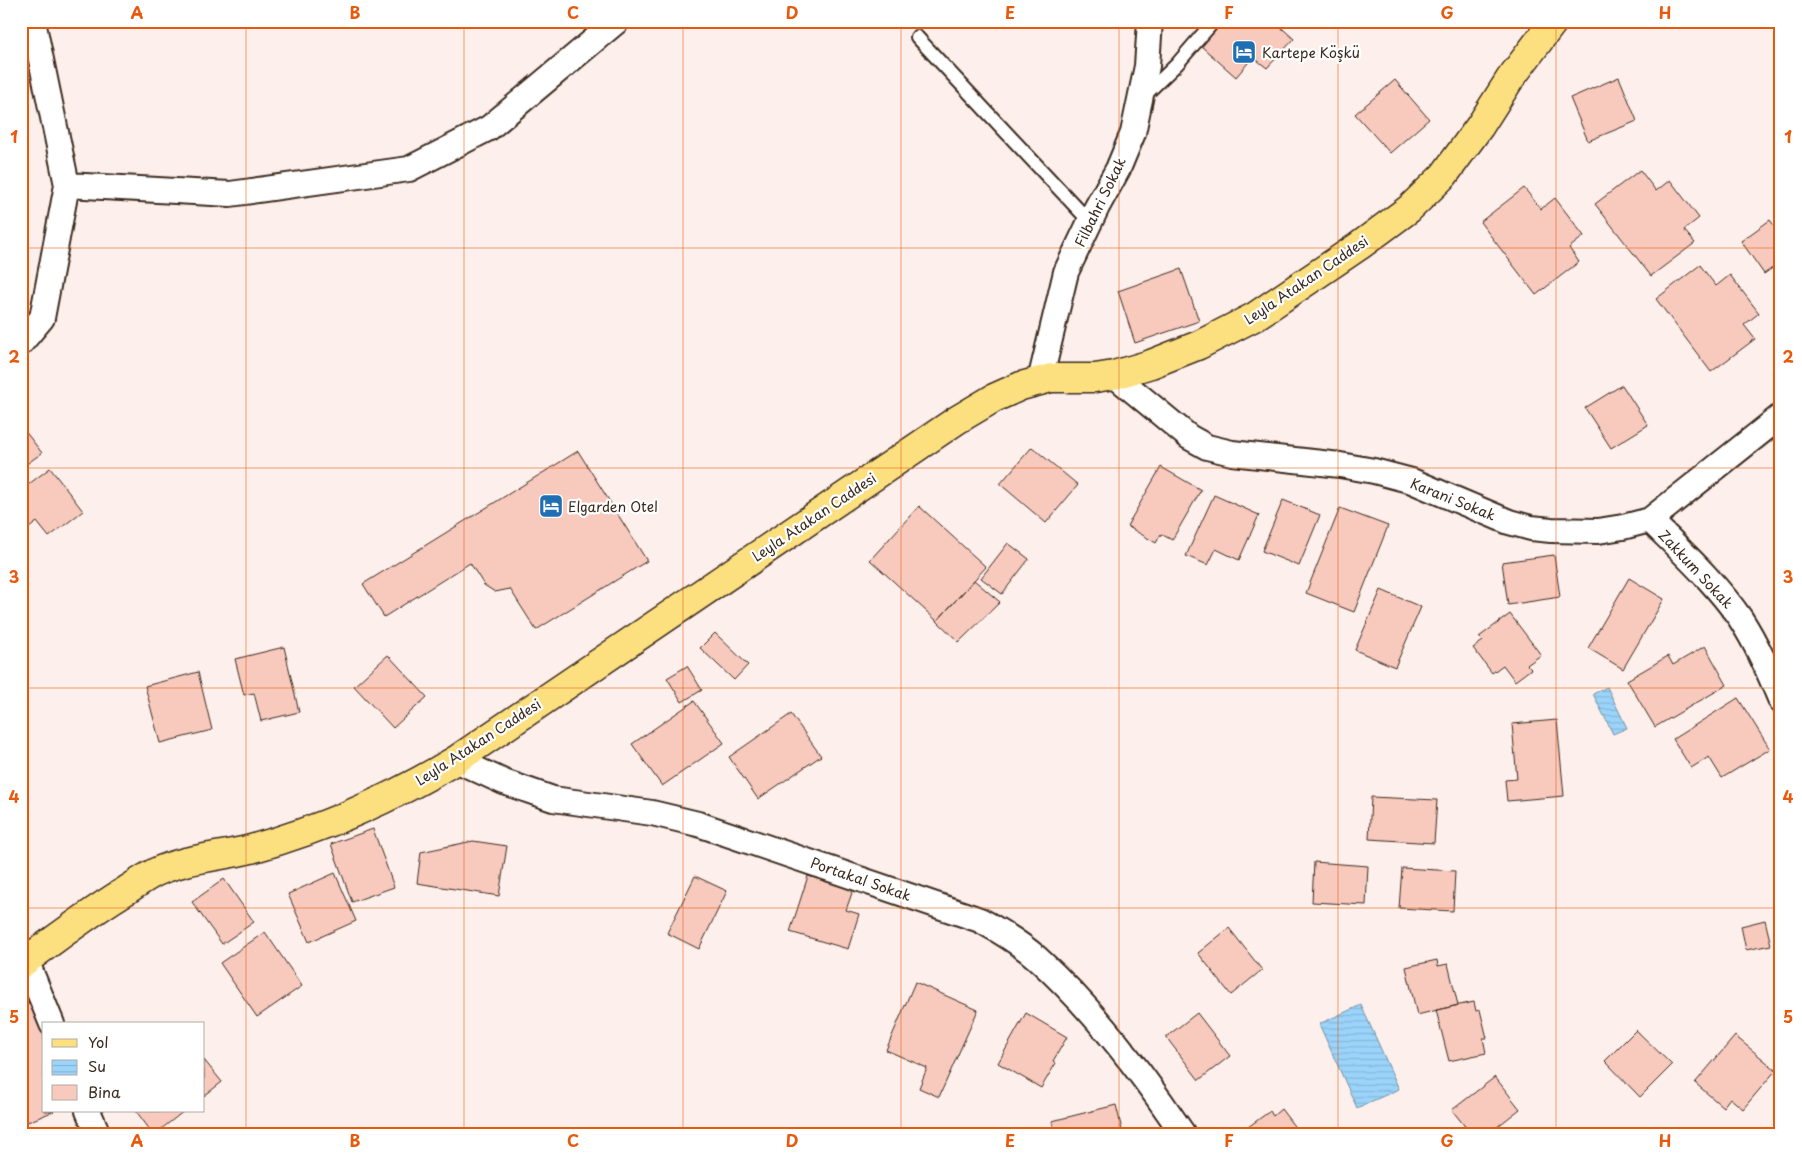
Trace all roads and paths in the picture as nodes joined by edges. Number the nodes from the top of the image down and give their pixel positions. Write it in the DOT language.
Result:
graph roads {
  1 [pos="33,21"];
  2 [pos="617,21"];
  3 [pos="1150,21"];
  4 [pos="1214,21"];
  5 [pos="1554,21"];
  6 [pos="917,37"];
  7 [pos="1140,100"];
  8 [pos="67,185"];
  9 [pos="1090,222"];
  10 [pos="21,343"];
  11 [pos="1114,375"];
  12 [pos="1040,381"];
  13 [pos="1781,416"];
  14 [pos="1650,520"];
  15 [pos="1781,701"];
  16 [pos="456,760"];
  17 [pos="24,962"];
  18 [pos="51,1022"];
  19 [pos="88,1112"];
  20 [pos="98,1134"];
  21 [pos="1183,1134"];
  1 -- 8 [label="street"];
  2 -- 8 [label="street"];
  3 -- 7 [label="street, Filbahri Sokak"];
  4 -- 7 [label="lane"];
  5 -- 11 [label="main road, Leyla Atakan Caddesi"];
  6 -- 9 [label="lane"];
  7 -- 9 [label="street, Filbahri Sokak"];
  8 -- 10 [label="street"];
  9 -- 12 [label="street, Filbahri Sokak"];
  11 -- 12 [label="main road, Leyla Atakan Caddesi"];
  11 -- 14 [label="street, Karani Sokak"];
  12 -- 16 [label="main road, Leyla Atakan Caddesi"];
  13 -- 14 [label="street, Karani Sokak"];
  14 -- 15 [label="street, Zakkum Sokak"];
  16 -- 17 [label="main road, Leyla Atakan Caddesi"];
  16 -- 21 [label="street, Portakal Sokak"];
  17 -- 18 [label="street"];
  19 -- 20 [label="street"];
}
